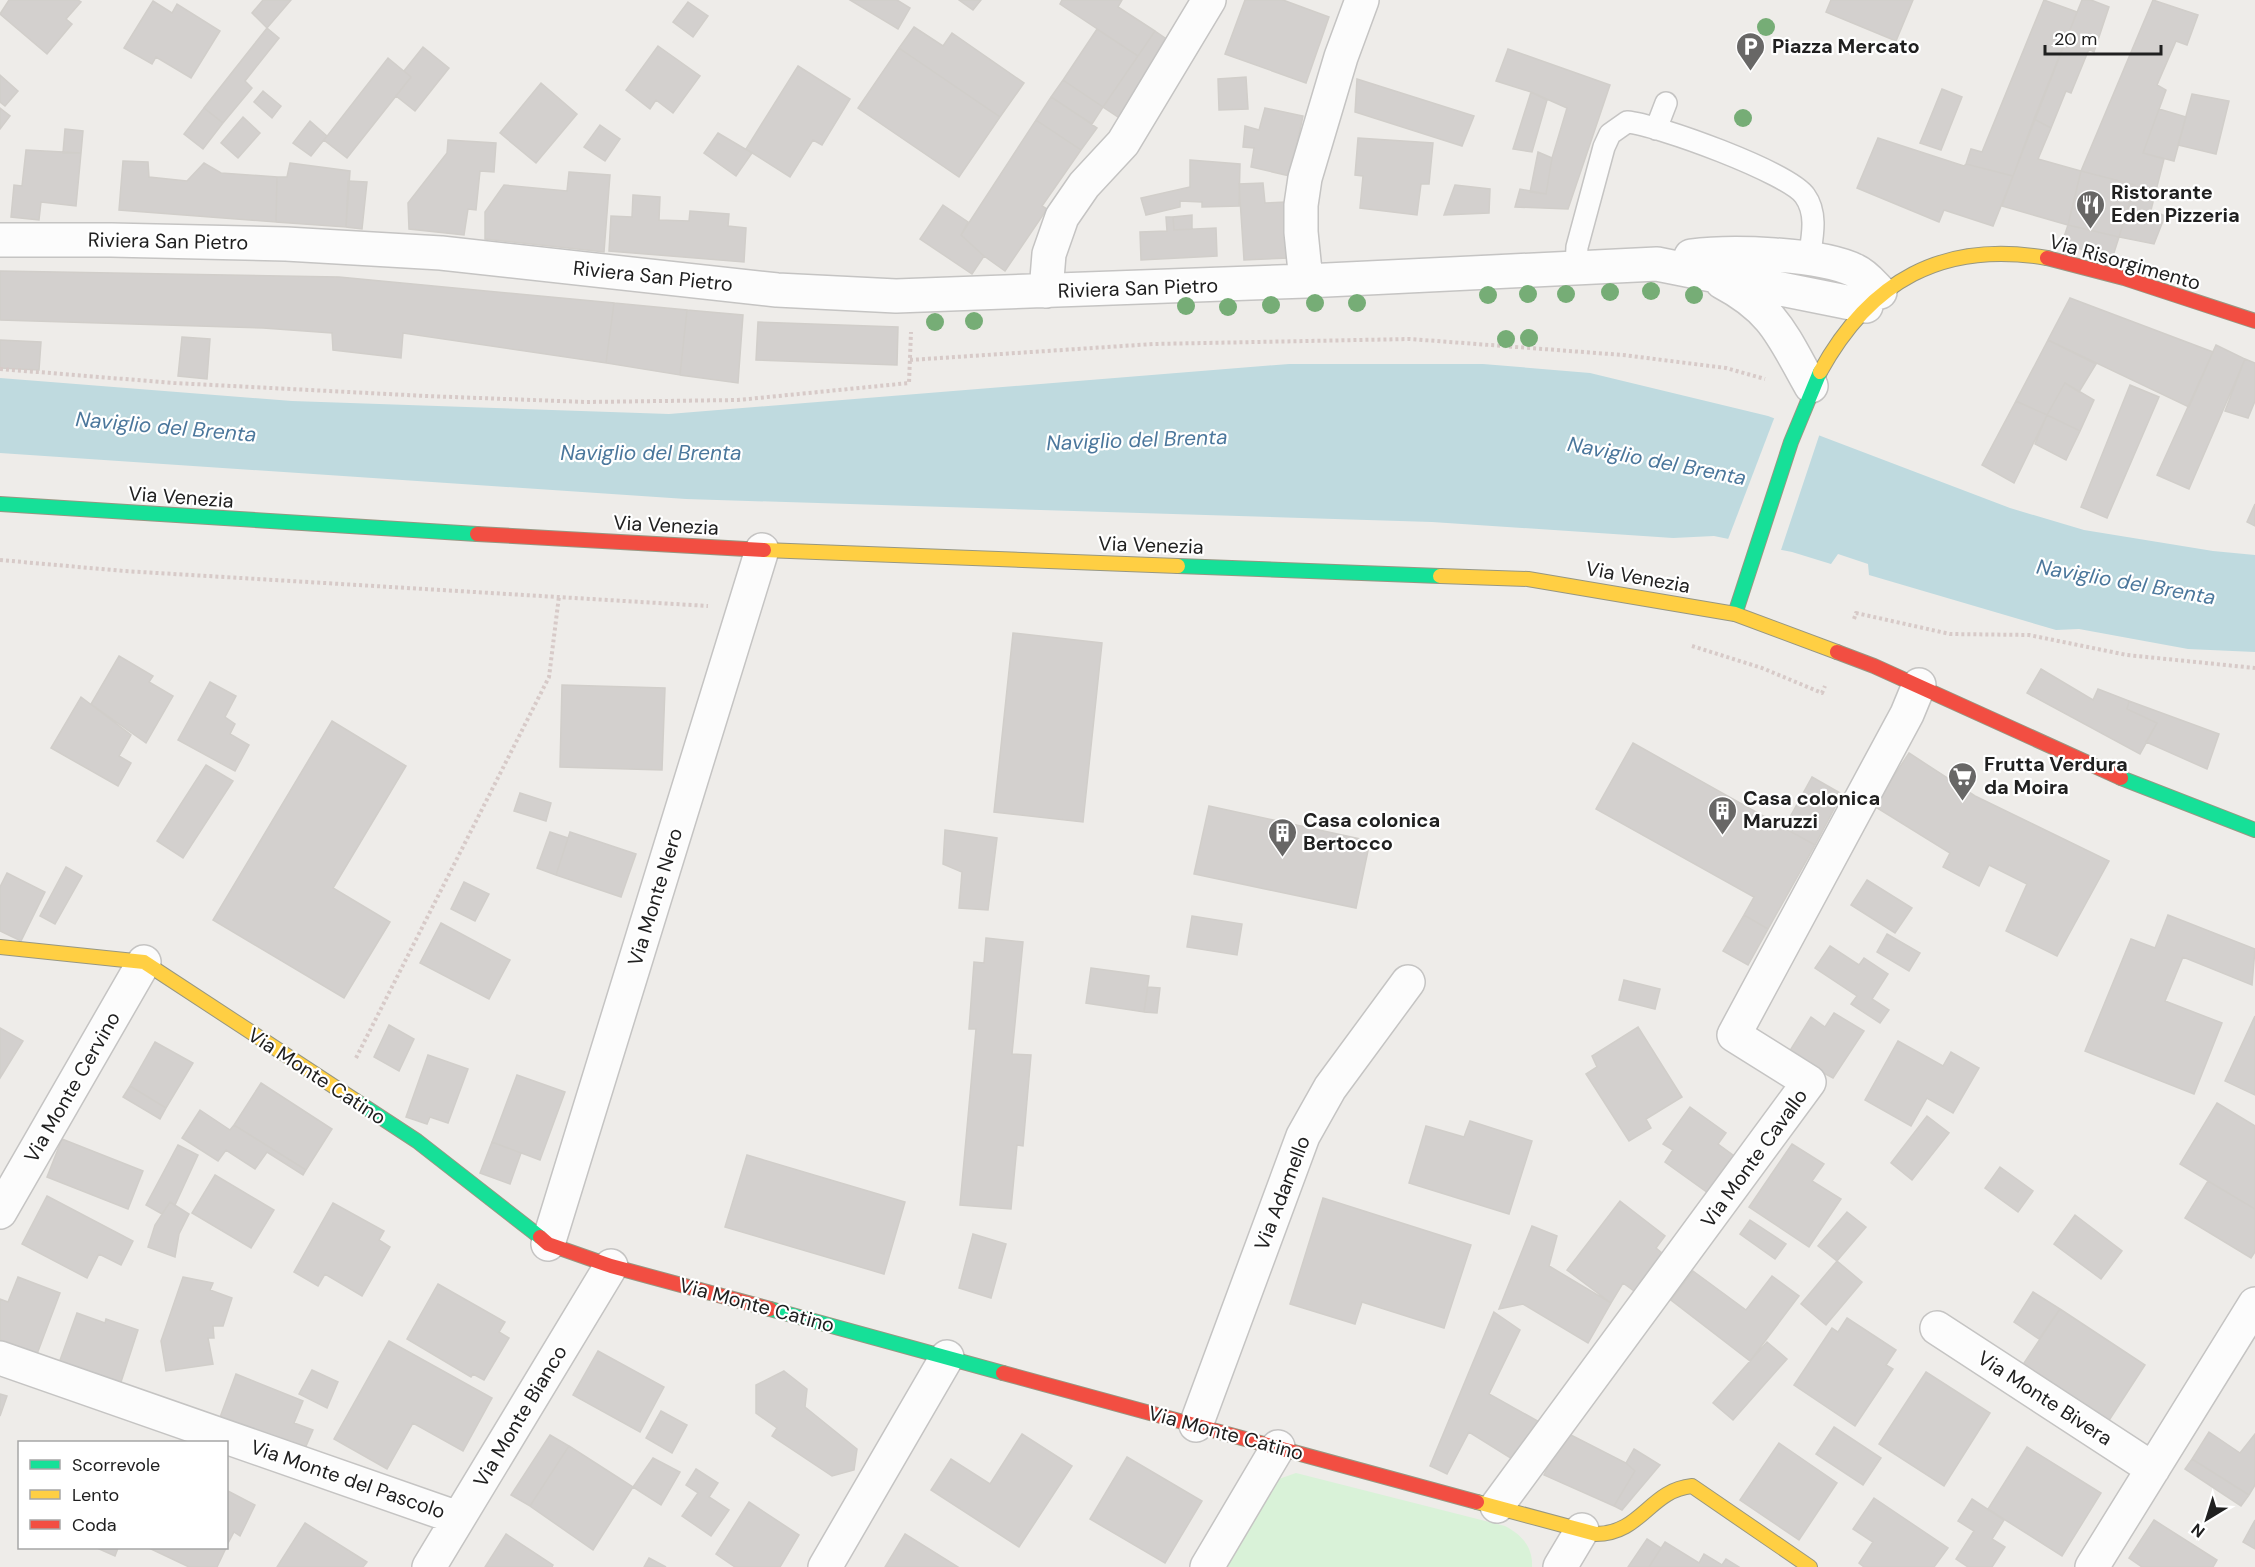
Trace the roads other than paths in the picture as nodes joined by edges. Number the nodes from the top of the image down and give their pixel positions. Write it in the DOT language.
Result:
graph roads {
  1 [pos="1209,0"];
  2 [pos="1362,0"];
  3 [pos="1666,103"];
  4 [pos="1656,129"];
  5 [pos="0,240"];
  6 [pos="1809,259"];
  7 [pos="1657,264"];
  8 [pos="1576,266"];
  9 [pos="1306,281"];
  10 [pos="1046,291"];
  11 [pos="1873,299"];
  12 [pos="2255,321"];
  13 [pos="1807,396"];
  14 [pos="0,504"];
  15 [pos="762,550"];
  16 [pos="1734,614"];
  17 [pos="1919,686"];
  18 [pos="2255,830"];
  19 [pos="0,947"];
  20 [pos="144,962"];
  21 [pos="1408,982"];
  22 [pos="0,1212"];
  23 [pos="548,1244"];
  24 [pos="610,1266"];
  25 [pos="2255,1304"];
  26 [pos="1937,1328"];
  27 [pos="947,1357"];
  28 [pos="0,1358"];
  29 [pos="1196,1425"];
  30 [pos="1278,1447"];
  31 [pos="2153,1469"];
  32 [pos="1497,1506"];
  33 [pos="458,1518"];
  34 [pos="1582,1530"];
  35 [pos="429,1567"];
  36 [pos="825,1567"];
  37 [pos="1207,1567"];
  38 [pos="1560,1567"];
  39 [pos="1810,1567"];
  40 [pos="2092,1567"];
  1 -- 10 [label="street"];
  2 -- 9 [label="street"];
  3 -- 4 [label="lane"];
  4 -- 6 [label="lane"];
  4 -- 8 [label="lane"];
  5 -- 10 [label="street, Riviera San Pietro"];
  6 -- 7 [label="street"];
  6 -- 11 [label="street"];
  7 -- 8 [label="street"];
  7 -- 11 [label="street"];
  7 -- 13 [label="street"];
  8 -- 9 [label="street"];
  9 -- 10 [label="street, Riviera San Pietro"];
  11 -- 12 [label="street, Via Risorgimento"];
  11 -- 13 [label="street, Via Risorgimento"];
  13 -- 16 [label="street, Via Risorgimento"];
  14 -- 15 [label="street, Via Venezia"];
  15 -- 16 [label="street, Via Venezia"];
  15 -- 23 [label="street, Via Monte Nero"];
  16 -- 17 [label="street, Via Venezia"];
  17 -- 18 [label="street, Via Venezia"];
  17 -- 32 [label="street, Via Monte Cavallo"];
  19 -- 20 [label="street, Via Monte Catino"];
  20 -- 22 [label="street, Via Monte Cervino"];
  20 -- 23 [label="street, Via Monte Catino"];
  21 -- 29 [label="street, Via Adamello"];
  23 -- 24 [label="street, Via Monte Catino"];
  24 -- 27 [label="street, Via Monte Catino"];
  24 -- 33 [label="street, Via Monte Bianco"];
  25 -- 31 [label="street"];
  26 -- 31 [label="street, Via Monte Bivera"];
  27 -- 29 [label="street, Via Monte Catino"];
  27 -- 36 [label="street"];
  28 -- 33 [label="street, Via Monte del Pascolo"];
  29 -- 30 [label="street, Via Monte Catino"];
  30 -- 32 [label="street, Via Monte Catino"];
  30 -- 37 [label="street"];
  31 -- 40 [label="street"];
  32 -- 34 [label="street, Via Monte Catino"];
  33 -- 35 [label="street, Via Monte Bianco"];
  34 -- 38 [label="street"];
  34 -- 39 [label="street, Via Monte Catino"];
}
